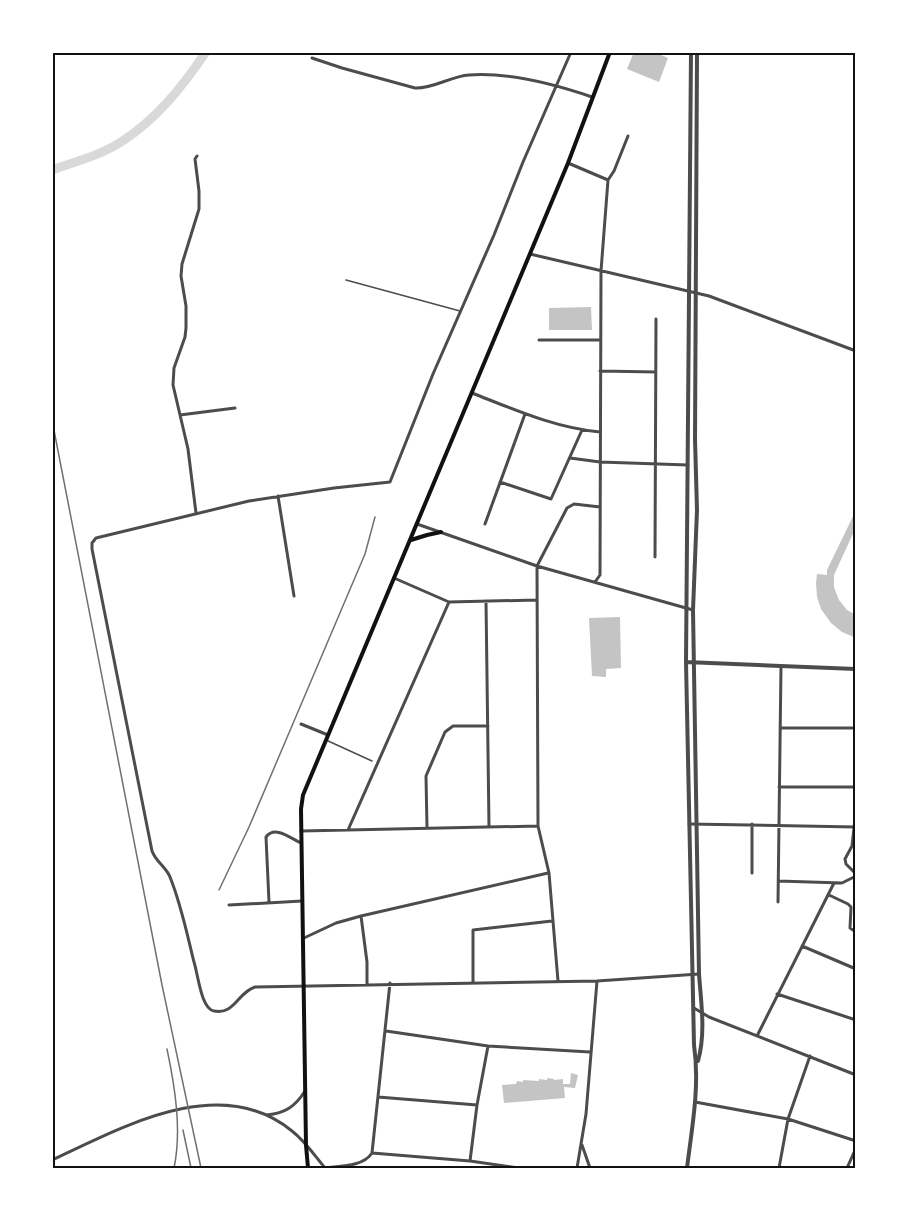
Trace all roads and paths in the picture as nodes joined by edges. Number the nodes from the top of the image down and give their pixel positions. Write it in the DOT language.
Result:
graph roads {
  1 [pos="571,52"];
  2 [pos="610,52"];
  3 [pos="692,52"];
  4 [pos="698,52"];
  5 [pos="312,58"];
  6 [pos="556,86"];
  7 [pos="592,97"];
  8 [pos="628,136"];
  9 [pos="197,156"];
  10 [pos="568,163"];
  11 [pos="608,180"];
  12 [pos="530,255"];
  13 [pos="601,271"];
  14 [pos="346,280"];
  15 [pos="689,292"];
  16 [pos="696,293"];
  17 [pos="461,311"];
  18 [pos="656,319"];
  19 [pos="539,340"];
  20 [pos="601,340"];
  21 [pos="855,351"];
  22 [pos="600,371"];
  23 [pos="656,372"];
  24 [pos="472,393"];
  25 [pos="235,408"];
  26 [pos="525,414"];
  27 [pos="180,416"];
  28 [pos="582,430"];
  29 [pos="600,432"];
  30 [pos="688,439"];
  31 [pos="695,439"];
  32 [pos="569,458"];
  33 [pos="600,462"];
  34 [pos="656,463"];
  35 [pos="687,465"];
  36 [pos="500,482"];
  37 [pos="278,495"];
  38 [pos="600,507"];
  39 [pos="196,513"];
  40 [pos="417,524"];
  41 [pos="485,524"];
  42 [pos="441,532"];
  43 [pos="411,540"];
  44 [pos="656,557"];
  45 [pos="537,566"];
  46 [pos="394,578"];
  47 [pos="595,582"];
  48 [pos="294,596"];
  49 [pos="537,600"];
  50 [pos="486,601"];
  51 [pos="449,602"];
  52 [pos="687,608"];
  53 [pos="693,610"];
  54 [pos="686,662"];
  55 [pos="694,662"];
  56 [pos="781,666"];
  57 [pos="855,669"];
  58 [pos="301,724"];
  59 [pos="488,726"];
  60 [pos="780,728"];
  61 [pos="855,728"];
  62 [pos="328,735"];
  63 [pos="326,740"];
  64 [pos="372,761"];
  65 [pos="779,787"];
  66 [pos="855,787"];
  67 [pos="855,810"];
  68 [pos="688,824"];
  69 [pos="698,824"];
  70 [pos="752,824"];
  71 [pos="779,824"];
  72 [pos="538,826"];
  73 [pos="489,827"];
  74 [pos="855,827"];
  75 [pos="428,828"];
  76 [pos="348,830"];
  77 [pos="301,831"];
  78 [pos="301,843"];
  79 [pos="549,873"];
  80 [pos="752,873"];
  81 [pos="855,875"];
  82 [pos="778,881"];
  83 [pos="834,883"];
  84 [pos="829,895"];
  85 [pos="303,901"];
  86 [pos="269,902"];
  87 [pos="778,902"];
  88 [pos="229,905"];
  89 [pos="361,916"];
  90 [pos="552,921"];
  91 [pos="855,932"];
  92 [pos="304,938"];
  93 [pos="801,946"];
  94 [pos="855,969"];
  95 [pos="693,974"];
  96 [pos="699,974"];
  97 [pos="558,981"];
  98 [pos="597,981"];
  99 [pos="390,983"];
  100 [pos="473,983"];
  101 [pos="367,984"];
  102 [pos="305,985"];
  103 [pos="777,994"];
  104 [pos="693,1007"];
  105 [pos="702,1013"];
  106 [pos="855,1020"];
  107 [pos="386,1031"];
  108 [pos="757,1036"];
  109 [pos="489,1046"];
  110 [pos="590,1052"];
  111 [pos="810,1056"];
  112 [pos="697,1064"];
  113 [pos="855,1075"];
  114 [pos="305,1090"];
  115 [pos="378,1097"];
  116 [pos="695,1102"];
  117 [pos="477,1106"];
  118 [pos="265,1115"];
  119 [pos="788,1119"];
  120 [pos="855,1141"];
  121 [pos="581,1144"];
  122 [pos="306,1145"];
  123 [pos="855,1148"];
  124 [pos="372,1153"];
  125 [pos="52,1160"];
  126 [pos="470,1161"];
  127 [pos="308,1168"];
  128 [pos="325,1168"];
  129 [pos="519,1168"];
  130 [pos="577,1168"];
  131 [pos="590,1168"];
  132 [pos="687,1168"];
  133 [pos="779,1168"];
  134 [pos="847,1168"];
  1 -- 6 [label="street"];
  2 -- 7 [label="main road"];
  3 -- 15 [label="street"];
  4 -- 16 [label="street"];
  5 -- 6 [label="street"];
  6 -- 7 [label="street"];
  6 -- 17 [label="street"];
  7 -- 10 [label="main road"];
  8 -- 11 [label="street"];
  9 -- 27 [label="street"];
  10 -- 11 [label="street"];
  10 -- 12 [label="main road"];
  11 -- 13 [label="street"];
  12 -- 13 [label="street"];
  12 -- 24 [label="main road"];
  13 -- 15 [label="street"];
  13 -- 20 [label="street"];
  14 -- 17 [label="lane"];
  15 -- 16 [label="street"];
  15 -- 30 [label="street"];
  16 -- 21 [label="street"];
  16 -- 31 [label="street"];
  17 -- 37 [label="street"];
  18 -- 23 [label="street"];
  19 -- 20 [label="street"];
  20 -- 22 [label="street"];
  22 -- 23 [label="street"];
  22 -- 29 [label="street"];
  23 -- 34 [label="street"];
  24 -- 26 [label="street"];
  24 -- 40 [label="main road"];
  25 -- 27 [label="street"];
  26 -- 28 [label="street"];
  26 -- 36 [label="street"];
  27 -- 39 [label="street"];
  28 -- 29 [label="street"];
  28 -- 32 [label="street"];
  29 -- 33 [label="street"];
  30 -- 31 [label="street"];
  30 -- 35 [label="street"];
  31 -- 53 [label="street"];
  32 -- 33 [label="street"];
  32 -- 36 [label="street"];
  33 -- 34 [label="street"];
  33 -- 38 [label="street"];
  34 -- 35 [label="street"];
  34 -- 44 [label="street"];
  35 -- 52 [label="street"];
  36 -- 41 [label="street"];
  37 -- 39 [label="street"];
  37 -- 48 [label="street"];
  38 -- 45 [label="street"];
  38 -- 47 [label="street"];
  39 -- 102 [label="street"];
  40 -- 42 [label="street"];
  40 -- 43 [label="main road"];
  42 -- 43 [label="main road"];
  42 -- 45 [label="street"];
  43 -- 46 [label="main road"];
  45 -- 47 [label="street"];
  45 -- 49 [label="street"];
  46 -- 51 [label="street"];
  46 -- 62 [label="main road"];
  47 -- 52 [label="street"];
  49 -- 50 [label="street"];
  49 -- 72 [label="street"];
  50 -- 51 [label="street"];
  50 -- 59 [label="street"];
  51 -- 76 [label="street"];
  52 -- 53 [label="street"];
  52 -- 54 [label="street"];
  53 -- 55 [label="street"];
  54 -- 55 [label="street"];
  54 -- 68 [label="street"];
  55 -- 56 [label="street"];
  55 -- 69 [label="street"];
  56 -- 57 [label="street"];
  56 -- 60 [label="street"];
  58 -- 62 [label="street"];
  59 -- 73 [label="street"];
  59 -- 75 [label="street"];
  60 -- 61 [label="street"];
  60 -- 65 [label="street"];
  62 -- 63 [label="main road"];
  63 -- 64 [label="lane"];
  63 -- 77 [label="main road"];
  65 -- 66 [label="street"];
  65 -- 71 [label="street"];
  67 -- 74 [label="street"];
  68 -- 69 [label="street"];
  68 -- 95 [label="street"];
  69 -- 70 [label="street"];
  69 -- 96 [label="street"];
  70 -- 71 [label="street"];
  70 -- 80 [label="street"];
  71 -- 74 [label="street"];
  71 -- 82 [label="street"];
  72 -- 73 [label="street"];
  72 -- 79 [label="street"];
  73 -- 75 [label="street"];
  74 -- 81 [label="street"];
  75 -- 76 [label="street"];
  76 -- 77 [label="street"];
  77 -- 78 [label="main road"];
  78 -- 85 [label="main road"];
  78 -- 86 [label="street"];
  79 -- 89 [label="street"];
  79 -- 90 [label="street"];
  81 -- 83 [label="street"];
  82 -- 83 [label="street"];
  82 -- 87 [label="street"];
  83 -- 84 [label="street"];
  84 -- 91 [label="street"];
  84 -- 93 [label="street"];
  85 -- 86 [label="street"];
  85 -- 92 [label="main road"];
  86 -- 88 [label="street"];
  89 -- 92 [label="street"];
  89 -- 101 [label="street"];
  90 -- 97 [label="street"];
  90 -- 100 [label="street"];
  92 -- 102 [label="main road"];
  93 -- 94 [label="street"];
  93 -- 103 [label="street"];
  95 -- 96 [label="street"];
  95 -- 98 [label="street"];
  95 -- 104 [label="street"];
  96 -- 105 [label="street"];
  97 -- 98 [label="street"];
  97 -- 100 [label="street"];
  98 -- 110 [label="street"];
  99 -- 100 [label="street"];
  99 -- 101 [label="street"];
  99 -- 107 [label="street"];
  101 -- 102 [label="street"];
  102 -- 114 [label="main road"];
  103 -- 106 [label="street"];
  103 -- 108 [label="street"];
  104 -- 105 [label="street"];
  104 -- 112 [label="street"];
  105 -- 108 [label="street"];
  105 -- 112 [label="street"];
  107 -- 109 [label="street"];
  107 -- 115 [label="street"];
  108 -- 111 [label="street"];
  109 -- 110 [label="street"];
  109 -- 117 [label="street"];
  110 -- 121 [label="street"];
  111 -- 113 [label="street"];
  111 -- 119 [label="street"];
  112 -- 116 [label="street"];
  114 -- 118 [label="street"];
  114 -- 122 [label="main road"];
  115 -- 117 [label="street"];
  115 -- 124 [label="street"];
  116 -- 119 [label="street"];
  116 -- 132 [label="street"];
  117 -- 126 [label="street"];
  118 -- 122 [label="street"];
  118 -- 125 [label="street"];
  119 -- 120 [label="street"];
  119 -- 133 [label="street"];
  121 -- 130 [label="street"];
  121 -- 131 [label="street"];
  122 -- 127 [label="main road"];
  122 -- 128 [label="street"];
  123 -- 134 [label="street"];
  124 -- 126 [label="street"];
  124 -- 128 [label="street"];
  126 -- 129 [label="street"];
}
